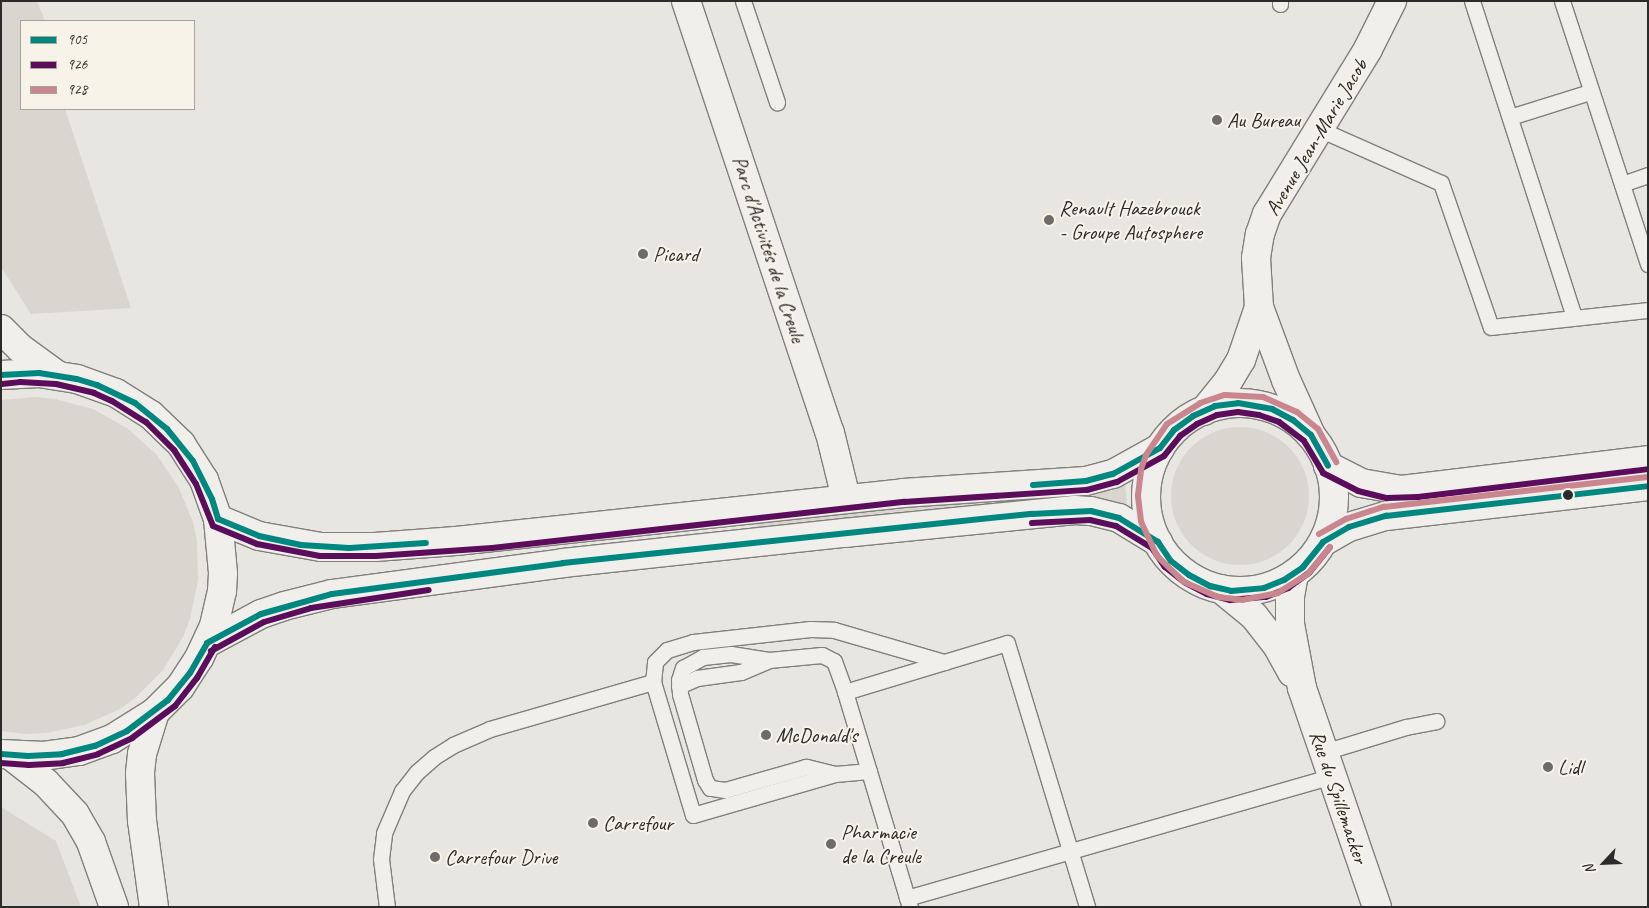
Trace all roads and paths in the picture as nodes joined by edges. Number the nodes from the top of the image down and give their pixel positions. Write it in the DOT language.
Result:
graph roads {
  1 [pos="686,1"];
  2 [pos="743,1"];
  3 [pos="1392,1"];
  4 [pos="1472,1"];
  5 [pos="1562,1"];
  6 [pos="1590,92"];
  7 [pos="777,102"];
  8 [pos="1510,117"];
  9 [pos="1319,128"];
  10 [pos="1648,175"];
  11 [pos="1622,184"];
  12 [pos="1648,264"];
  13 [pos="1259,307"];
  14 [pos="1648,310"];
  15 [pos="1574,317"];
  16 [pos="1,329"];
  17 [pos="57,374"];
  18 [pos="1,375"];
  19 [pos="1204,411"];
  20 [pos="1311,436"];
  21 [pos="1160,448"];
  22 [pos="1648,460"];
  23 [pos="1328,466"];
  24 [pos="1648,486"];
  25 [pos="846,498"];
  26 [pos="218,519"];
  27 [pos="1158,542"];
  28 [pos="1323,542"];
  29 [pos="1294,574"];
  30 [pos="1221,589"];
  31 [pos="207,643"];
  32 [pos="944,662"];
  33 [pos="653,682"];
  34 [pos="1302,688"];
  35 [pos="845,692"];
  36 [pos="155,712"];
  37 [pos="1436,721"];
  38 [pos="6,754"];
  39 [pos="1328,764"];
  40 [pos="869,772"];
  41 [pos="835,774"];
  42 [pos="1070,852"];
  43 [pos="908,903"];
  44 [pos="114,907"];
  45 [pos="154,907"];
  46 [pos="387,907"];
  47 [pos="1087,907"];
  48 [pos="1377,907"];
  1 -- 25 [label="main road, Parc d'Activités de la Creule"];
  2 -- 7 [label="lane"];
  3 -- 9 [label="main road, Avenue Jean-Marie Jacob"];
  4 -- 8 [label="lane"];
  5 -- 6 [label="lane"];
  6 -- 8 [label="lane"];
  6 -- 11 [label="lane"];
  8 -- 15 [label="lane"];
  9 -- 13 [label="main road, Avenue Jean-Marie Jacob"];
  9 -- 15 [label="lane"];
  10 -- 11 [label="lane"];
  11 -- 12 [label="lane"];
  13 -- 19 [label="main road, Avenue Jean-Marie Jacob"];
  13 -- 20 [label="main road, Avenue Jean-Marie Jacob"];
  14 -- 15 [label="lane"];
  16 -- 17 [label="main road"];
  17 -- 18 [label="main road"];
  17 -- 26 [label="main road"];
  19 -- 20 [label="main road"];
  19 -- 21 [label="main road"];
  20 -- 23 [label="main road, Avenue Jean-Marie Jacob"];
  21 -- 25 [label="main road"];
  21 -- 27 [label="main road"];
  22 -- 23 [label="main road"];
  23 -- 28 [label="main road, Avenue Jean-Marie Jacob"];
  24 -- 28 [label="main road"];
  25 -- 26 [label="main road"];
  26 -- 31 [label="main road"];
  27 -- 30 [label="main road"];
  27 -- 31 [label="main road"];
  28 -- 29 [label="main road"];
  29 -- 30 [label="main road"];
  29 -- 34 [label="main road, Rue du Spillemacker"];
  30 -- 34 [label="main road, Rue du Spillemacker"];
  31 -- 36 [label="main road"];
  32 -- 33 [label="lane"];
  32 -- 35 [label="lane"];
  32 -- 42 [label="lane"];
  33 -- 41 [label="lane"];
  33 -- 46 [label="lane"];
  34 -- 39 [label="main road, Rue du Spillemacker"];
  35 -- 40 [label="lane"];
  35 -- 41 [label="lane"];
  36 -- 38 [label="main road"];
  36 -- 45 [label="main road"];
  37 -- 39 [label="lane"];
  38 -- 44 [label="main road"];
  39 -- 42 [label="lane"];
  39 -- 48 [label="main road, Rue du Spillemacker"];
  40 -- 41 [label="lane"];
  40 -- 43 [label="lane"];
  42 -- 43 [label="lane"];
  42 -- 47 [label="lane"];
}
